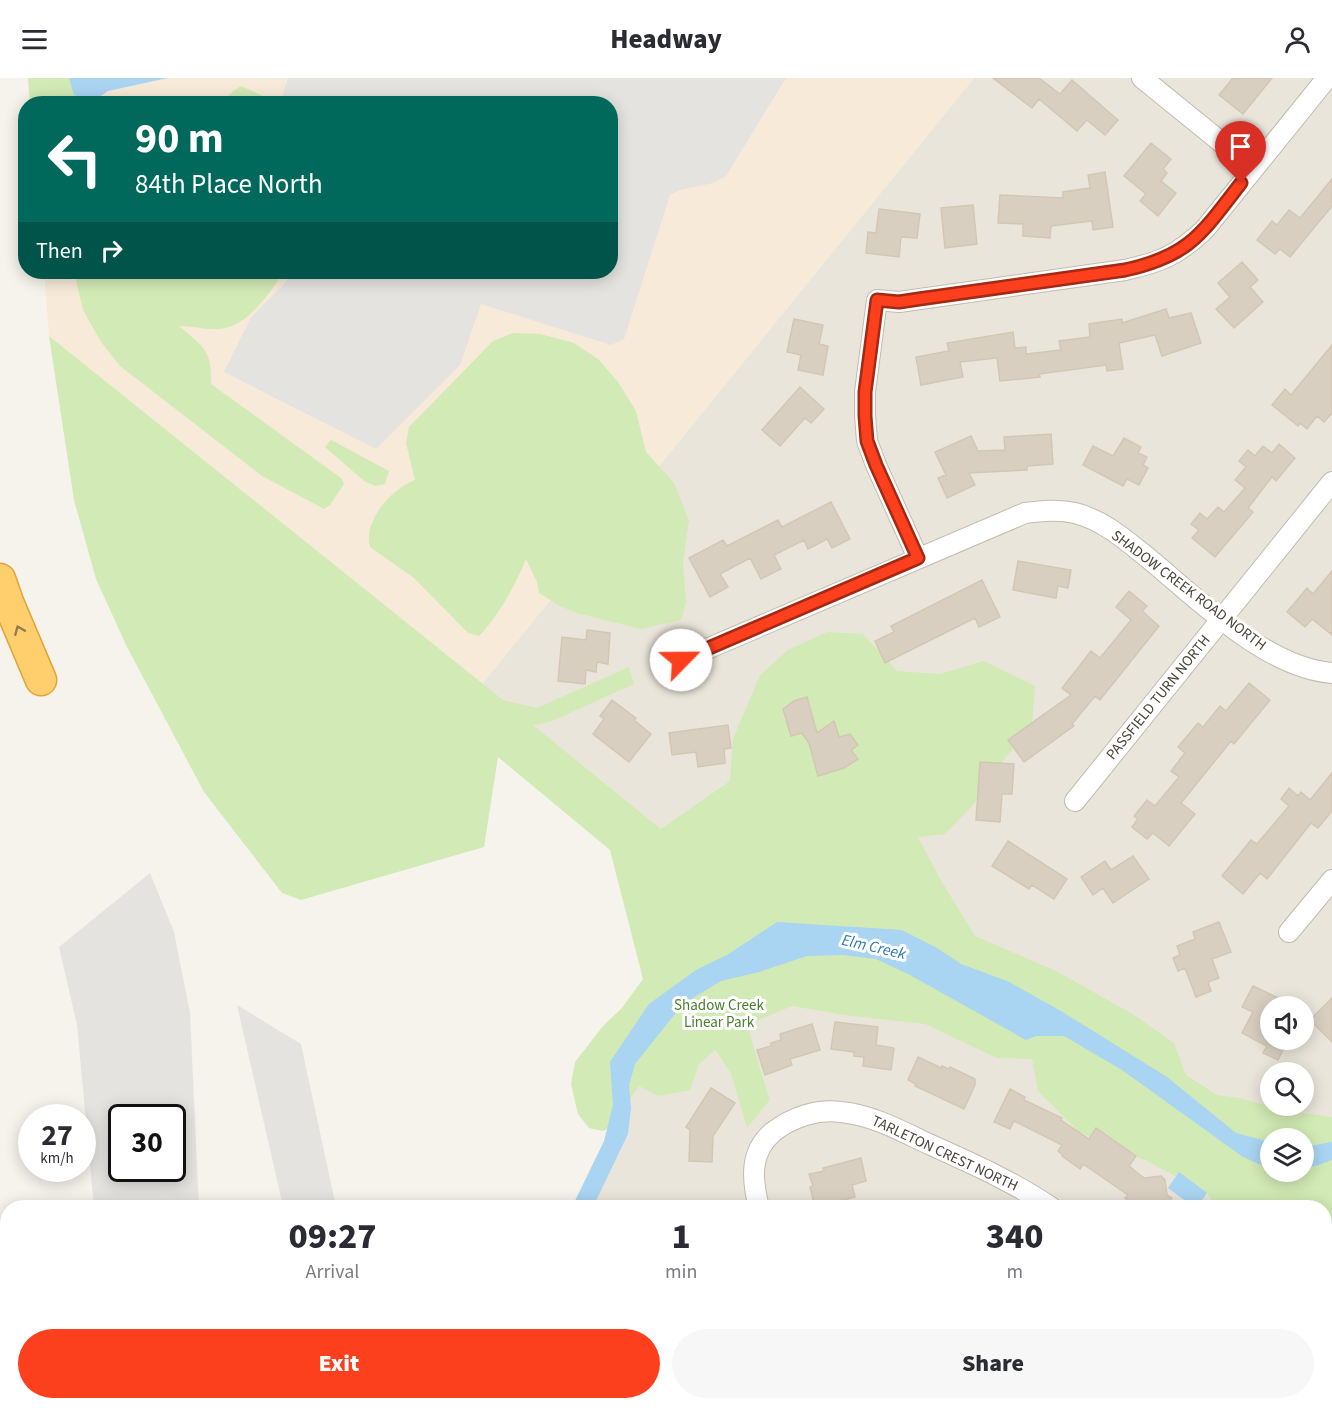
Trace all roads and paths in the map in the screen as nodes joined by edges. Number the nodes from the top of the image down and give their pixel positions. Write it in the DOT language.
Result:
graph roads {
  1 [pos="1142,78"];
  2 [pos="1327,78"];
  3 [pos="1253,168"];
  4 [pos="1332,482"];
  5 [pos="918,558"];
  6 [pos="0,579"];
  7 [pos="1221,618"];
  8 [pos="681,660"];
  9 [pos="1332,673"];
  10 [pos="41,680"];
  11 [pos="1075,801"];
  12 [pos="1332,880"];
  13 [pos="1289,932"];
  14 [pos="758,1200"];
  15 [pos="1039,1200"];
  1 -- 3 [label="street"];
  2 -- 3 [label="street"];
  3 -- 5 [label="street"];
  4 -- 7 [label="street, PASSFIELD TURN NORTH"];
  5 -- 7 [label="street, SHADOW CREEK ROAD NORTH"];
  5 -- 8 [label="street, SHADOW CREEK ROAD NORTH"];
  10 -- 6 [label="highway, one-way"];
  7 -- 9 [label="street, SHADOW CREEK ROAD NORTH"];
  7 -- 11 [label="street, PASSFIELD TURN NORTH"];
  12 -- 13 [label="street"];
  14 -- 15 [label="street, TARLETON CREST NORTH"];
}
